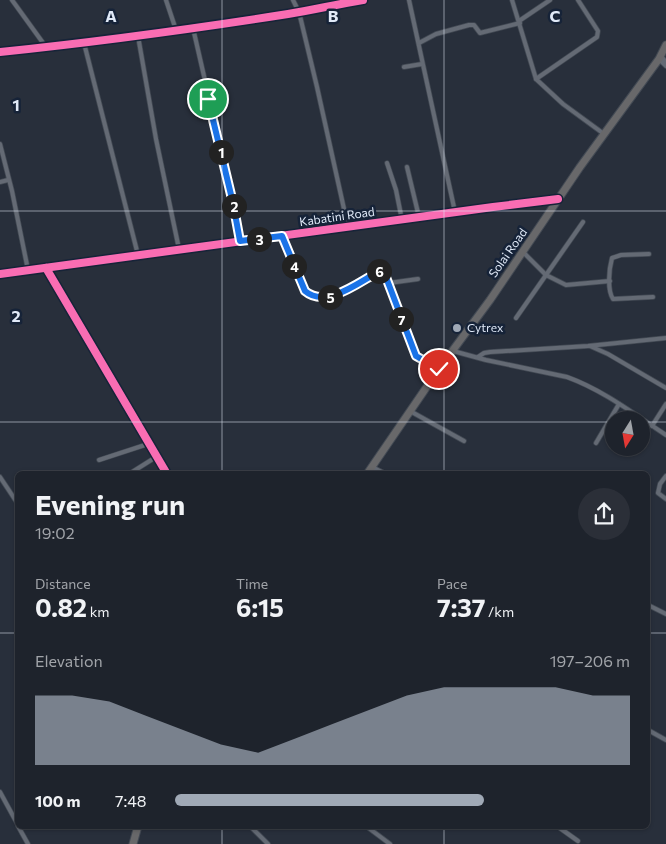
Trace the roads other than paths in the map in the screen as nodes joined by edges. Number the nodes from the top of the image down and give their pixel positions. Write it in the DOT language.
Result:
graph roads {
  1 [pos="12,0"];
  2 [pos="166,0"];
  3 [pos="293,0"];
  4 [pos="363,0"];
  5 [pos="409,0"];
  6 [pos="512,0"];
  7 [pos="550,0"];
  8 [pos="578,0"];
  9 [pos="299,12"];
  10 [pos="519,22"];
  11 [pos="193,28"];
  12 [pos="176,30"];
  13 [pos="138,36"];
  14 [pos="84,43"];
  15 [pos="419,43"];
  16 [pos="666,45"];
  17 [pos="46,47"];
  18 [pos="0,52"];
  19 [pos="662,59"];
  20 [pos="422,64"];
  21 [pos="666,66"];
  22 [pos="404,67"];
  23 [pos="536,79"];
  24 [pos="604,134"];
  25 [pos="0,144"];
  26 [pos="387,163"];
  27 [pos="407,167"];
  28 [pos="8,180"];
  29 [pos="0,182"];
  30 [pos="558,199"];
  31 [pos="455,212"];
  32 [pos="419,217"];
  33 [pos="402,220"];
  34 [pos="583,222"];
  35 [pos="348,227"];
  36 [pos="282,236"];
  37 [pos="240,241"];
  38 [pos="180,249"];
  39 [pos="523,252"];
  40 [pos="649,254"];
  41 [pos="138,255"];
  42 [pos="46,268"];
  43 [pos="28,270"];
  44 [pos="0,274"];
  45 [pos="546,275"];
  46 [pos="418,279"];
  47 [pos="610,281"];
  48 [pos="388,283"];
  49 [pos="653,297"];
  50 [pos="516,318"];
  51 [pos="666,338"];
  52 [pos="588,346"];
  53 [pos="453,350"];
  54 [pos="478,357"];
  55 [pos="439,369"];
  56 [pos="666,388"];
  57 [pos="619,404"];
  58 [pos="666,404"];
  59 [pos="410,412"];
  60 [pos="652,426"];
  61 [pos="666,435"];
  62 [pos="464,442"];
  63 [pos="148,444"];
  64 [pos="596,444"];
  65 [pos="156,457"];
  66 [pos="100,460"];
  67 [pos="372,467"];
  68 [pos="134,471"];
  69 [pos="165,471"];
  70 [pos="369,471"];
  71 [pos="380,471"];
  72 [pos="666,476"];
  73 [pos="0,477"];
  74 [pos="15,500"];
  75 [pos="666,500"];
  76 [pos="650,606"];
  77 [pos="666,614"];
  78 [pos="650,731"];
  79 [pos="666,740"];
  80 [pos="0,792"];
  81 [pos="15,820"];
  82 [pos="20,829"];
  83 [pos="137,829"];
  84 [pos="253,829"];
  85 [pos="370,829"];
  86 [pos="561,829"];
  87 [pos="578,841"];
  88 [pos="28,844"];
  89 [pos="133,844"];
  90 [pos="268,844"];
  91 [pos="390,844"];
  1 -- 17 [label="street"];
  2 -- 12 [label="street"];
  3 -- 9 [label="street"];
  4 -- 9 [label="street"];
  5 -- 15 [label="street"];
  6 -- 10 [label="street"];
  7 -- 10 [label="street"];
  8 -- 23 [label="street"];
  9 -- 11 [label="street"];
  9 -- 35 [label="street"];
  10 -- 15 [label="street"];
  10 -- 23 [label="street"];
  11 -- 12 [label="street"];
  11 -- 37 [label="street"];
  12 -- 13 [label="street"];
  13 -- 14 [label="street"];
  13 -- 38 [label="street"];
  14 -- 17 [label="street"];
  14 -- 41 [label="street"];
  15 -- 20 [label="street"];
  16 -- 19 [label="highway, Solai Road"];
  17 -- 18 [label="street"];
  19 -- 21 [label="street"];
  19 -- 24 [label="highway, Solai Road"];
  20 -- 22 [label="street"];
  20 -- 31 [label="street"];
  23 -- 24 [label="street"];
  24 -- 30 [label="highway, Solai Road"];
  25 -- 28 [label="street"];
  26 -- 33 [label="street"];
  27 -- 32 [label="street"];
  28 -- 29 [label="street"];
  28 -- 43 [label="street"];
  30 -- 31 [label="street, Kabatini Road"];
  30 -- 39 [label="highway, Solai Road"];
  31 -- 32 [label="street, Kabatini Road"];
  32 -- 33 [label="street, Kabatini Road"];
  33 -- 35 [label="street, Kabatini Road"];
  34 -- 45 [label="street"];
  35 -- 36 [label="street, Kabatini Road"];
  36 -- 37 [label="street, Kabatini Road"];
  36 -- 48 [label="street"];
  37 -- 38 [label="street, Kabatini Road"];
  38 -- 41 [label="street, Kabatini Road"];
  39 -- 45 [label="street"];
  39 -- 53 [label="highway, Solai Road"];
  40 -- 47 [label="street"];
  41 -- 42 [label="street, Kabatini Road"];
  42 -- 43 [label="street, Kabatini Road"];
  42 -- 63 [label="street"];
  43 -- 44 [label="street, Kabatini Road"];
  45 -- 47 [label="street"];
  45 -- 50 [label="street"];
  46 -- 48 [label="street"];
  47 -- 49 [label="street"];
  48 -- 55 [label="street"];
  51 -- 52 [label="street"];
  52 -- 54 [label="street"];
  52 -- 56 [label="street"];
  53 -- 54 [label="street"];
  53 -- 55 [label="highway, Solai Road"];
  54 -- 57 [label="street"];
  55 -- 59 [label="highway, Solai Road"];
  57 -- 60 [label="street"];
  57 -- 64 [label="street"];
  58 -- 60 [label="street"];
  59 -- 62 [label="street"];
  59 -- 67 [label="highway, Solai Road"];
  60 -- 61 [label="street"];
  63 -- 65 [label="street"];
  63 -- 66 [label="street"];
  65 -- 68 [label="street"];
  65 -- 69 [label="street"];
  67 -- 70 [label="highway, Solai Road"];
  67 -- 71 [label="street"];
  72 -- 75 [label="street"];
  73 -- 74 [label="street"];
  76 -- 77 [label="street"];
  78 -- 79 [label="street"];
  80 -- 81 [label="street"];
  82 -- 88 [label="street"];
  83 -- 89 [label="highway"];
  84 -- 90 [label="street"];
  85 -- 91 [label="street"];
  86 -- 87 [label="street"];
}
